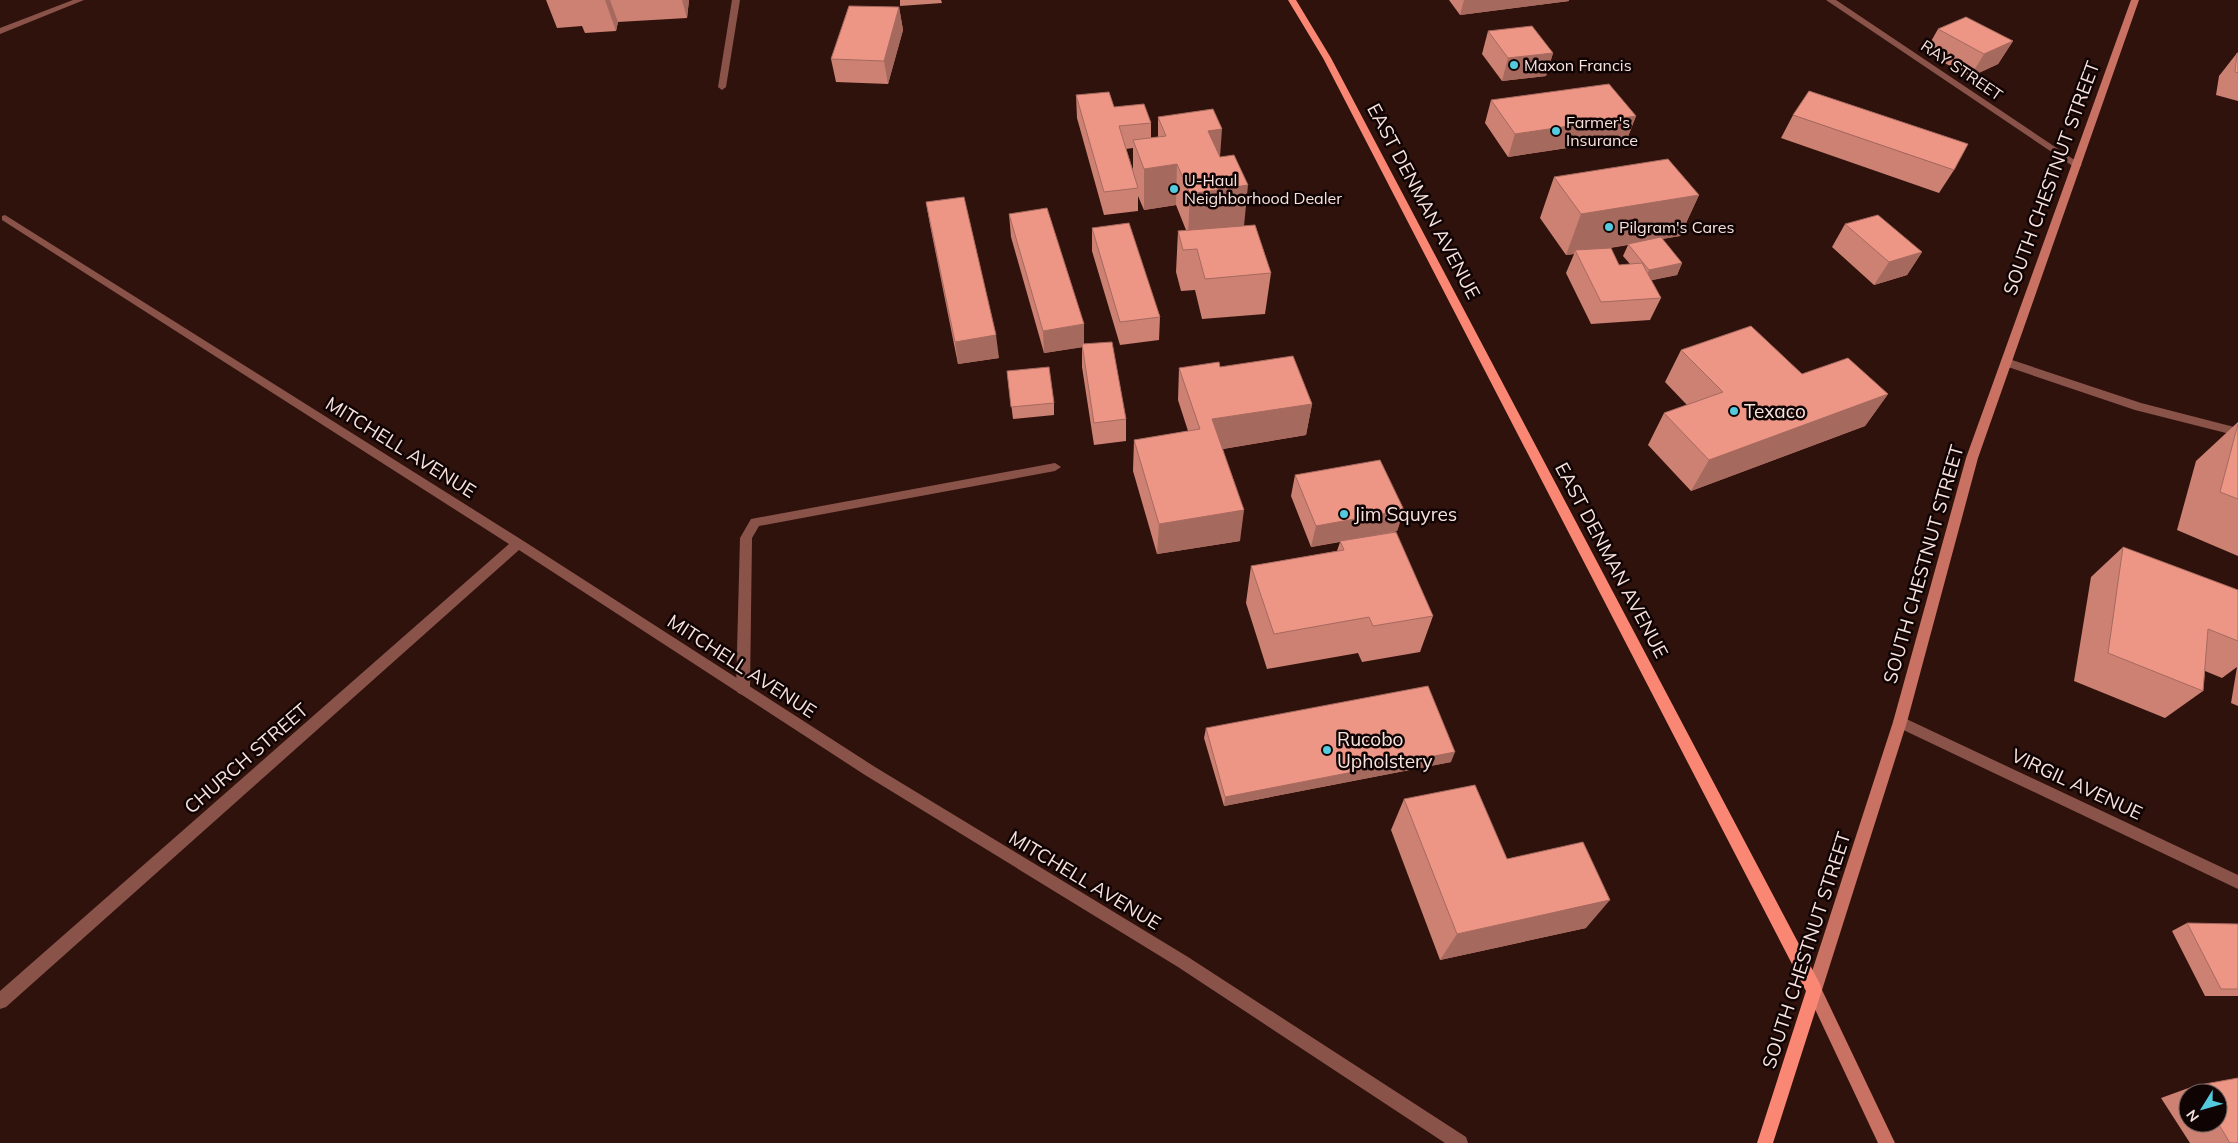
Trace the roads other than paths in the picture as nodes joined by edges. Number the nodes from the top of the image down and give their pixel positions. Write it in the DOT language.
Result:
graph roads {
  1 [pos="80,0"];
  2 [pos="736,0"];
  3 [pos="1292,0"];
  4 [pos="1830,0"];
  5 [pos="2135,0"];
  6 [pos="0,30"];
  7 [pos="722,87"];
  8 [pos="2078,165"];
  9 [pos="5,218"];
  10 [pos="2006,362"];
  11 [pos="2238,432"];
  12 [pos="1055,467"];
  13 [pos="518,543"];
  14 [pos="743,689"];
  15 [pos="1900,722"];
  16 [pos="2238,882"];
  17 [pos="1814,990"];
  18 [pos="0,1000"];
  19 [pos="1460,1143"];
  20 [pos="1765,1143"];
  21 [pos="1887,1143"];
  1 -- 6 [label="street"];
  2 -- 7 [label="street"];
  3 -- 17 [label="main road, EAST DENMAN AVENUE"];
  4 -- 8 [label="street, RAY STREET"];
  5 -- 8 [label="main road, SOUTH CHESTNUT STREET"];
  8 -- 10 [label="main road, SOUTH CHESTNUT STREET"];
  9 -- 13 [label="street, MITCHELL AVENUE"];
  10 -- 11 [label="street"];
  10 -- 15 [label="main road, SOUTH CHESTNUT STREET"];
  12 -- 14 [label="street"];
  13 -- 14 [label="street, MITCHELL AVENUE"];
  13 -- 18 [label="street, CHURCH STREET"];
  14 -- 19 [label="street, MITCHELL AVENUE"];
  15 -- 16 [label="street, VIRGIL AVENUE"];
  15 -- 17 [label="main road, SOUTH CHESTNUT STREET"];
  17 -- 20 [label="main road, SOUTH CHESTNUT STREET"];
  17 -- 21 [label="main road, EAST DENMAN AVENUE"];
}
